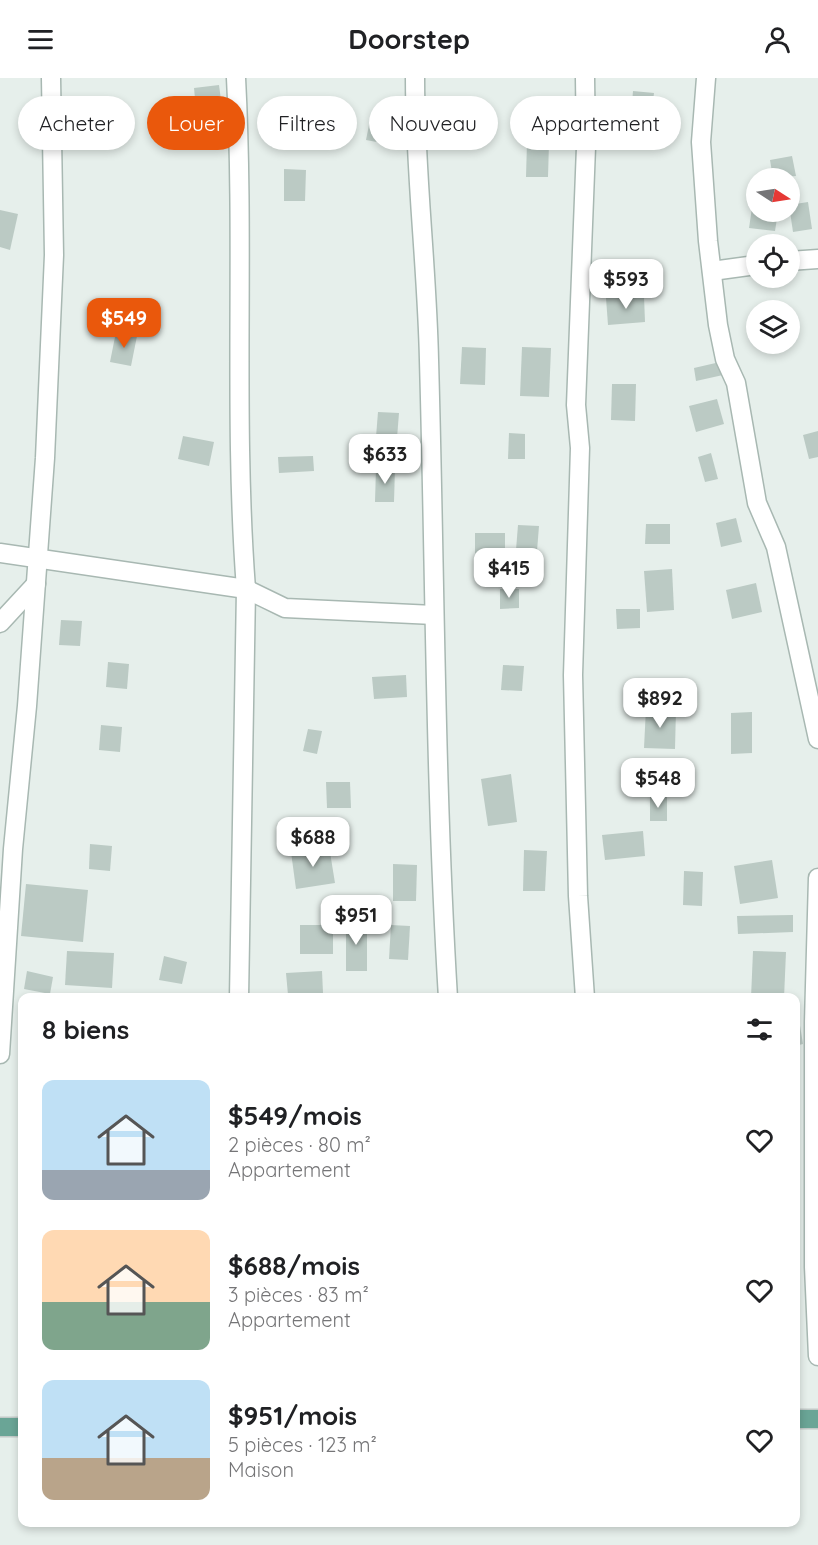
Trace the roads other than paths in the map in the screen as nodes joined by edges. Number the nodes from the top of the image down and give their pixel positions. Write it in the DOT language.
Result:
graph roads {
  1 [pos="51,78"];
  2 [pos="236,78"];
  3 [pos="415,78"];
  4 [pos="585,78"];
  5 [pos="706,78"];
  6 [pos="818,259"];
  7 [pos="800,260"];
  8 [pos="746,266"];
  9 [pos="712,271"];
  10 [pos="0,552"];
  11 [pos="38,556"];
  12 [pos="36,584"];
  13 [pos="246,589"];
  14 [pos="434,615"];
  15 [pos="0,624"];
  16 [pos="818,739"];
  17 [pos="818,878"];
  18 [pos="239,993"];
  19 [pos="448,993"];
  20 [pos="585,993"];
  21 [pos="0,1054"];
  22 [pos="818,1356"];
  23 [pos="800,1419"];
  24 [pos="818,1419"];
  25 [pos="18,1426"];
  26 [pos="0,1427"];
  1 -- 11 [label="street"];
  2 -- 13 [label="street"];
  3 -- 14 [label="street"];
  4 -- 20 [label="street"];
  5 -- 9 [label="street"];
  6 -- 7 [label="street"];
  8 -- 9 [label="street"];
  9 -- 16 [label="street"];
  10 -- 11 [label="street"];
  11 -- 12 [label="street"];
  11 -- 13 [label="street"];
  12 -- 15 [label="street"];
  12 -- 21 [label="street"];
  13 -- 14 [label="street"];
  13 -- 18 [label="street"];
  14 -- 19 [label="street"];
  17 -- 22 [label="street"];
  23 -- 24 [label="main road"];
  25 -- 26 [label="main road"];
}
